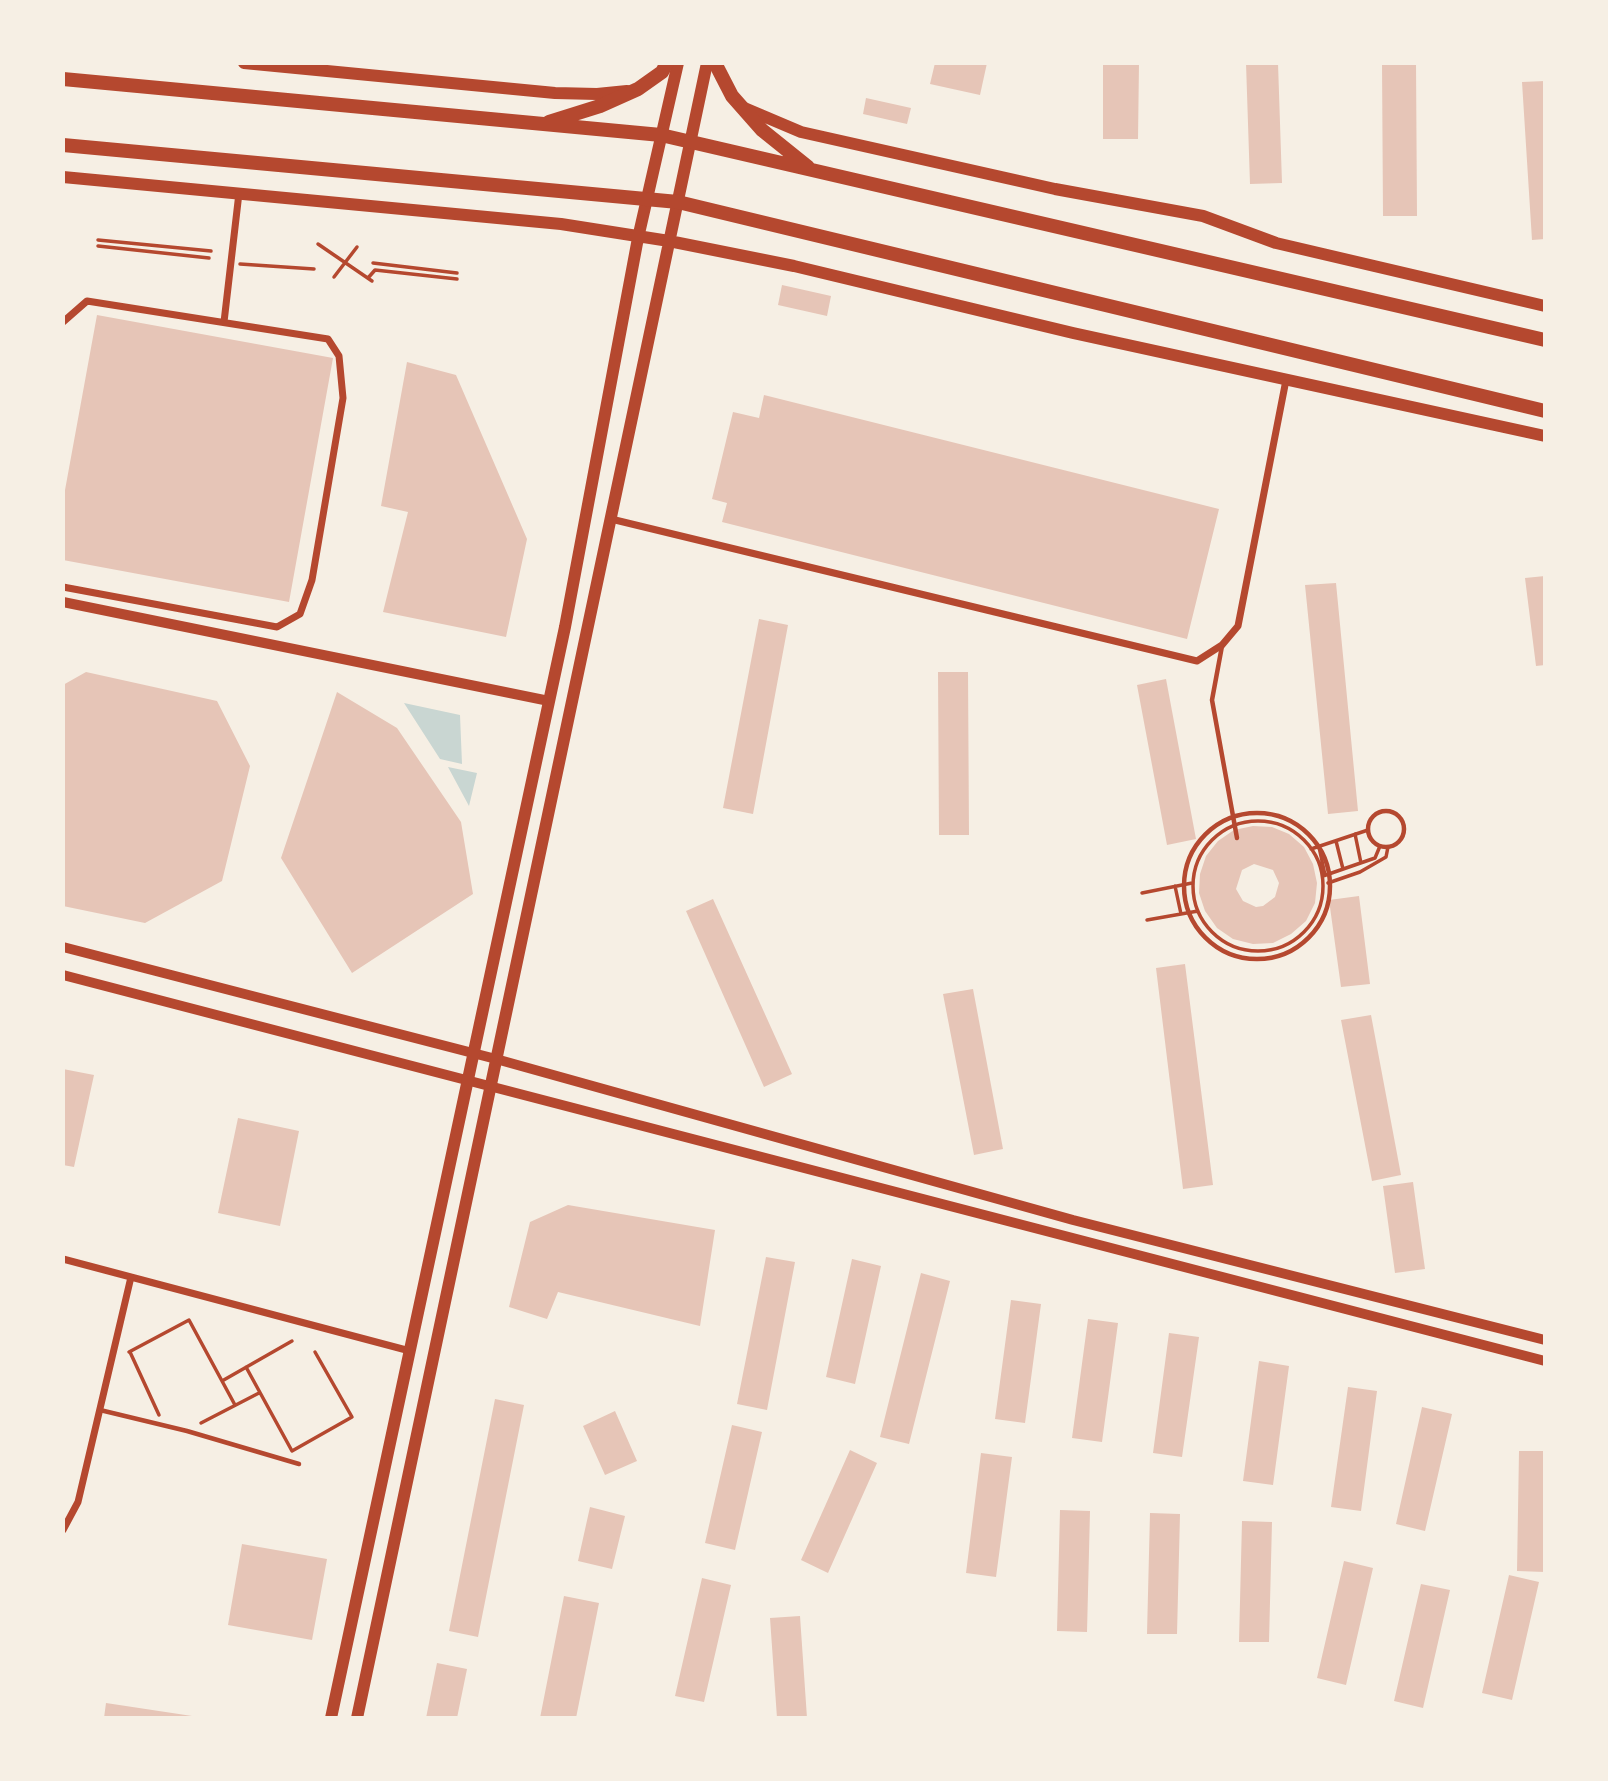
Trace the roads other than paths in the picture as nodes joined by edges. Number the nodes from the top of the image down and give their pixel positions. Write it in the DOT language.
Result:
graph roads {
  1 [pos="244,63"];
  2 [pos="667,63"];
  3 [pos="678,63"];
  4 [pos="707,63"];
  5 [pos="715,63"];
  6 [pos="63,79"];
  7 [pos="638,89"];
  8 [pos="741,107"];
  9 [pos="540,125"];
  10 [pos="661,135"];
  11 [pos="690,142"];
  12 [pos="63,145"];
  13 [pos="812,170"];
  14 [pos="63,177"];
  15 [pos="239,193"];
  16 [pos="646,200"];
  17 [pos="678,202"];
  18 [pos="638,238"];
  19 [pos="669,241"];
  20 [pos="1545,306"];
  21 [pos="63,322"];
  22 [pos="224,322"];
  23 [pos="1545,340"];
  24 [pos="1286,380"];
  25 [pos="1545,411"];
  26 [pos="1545,436"];
  27 [pos="611,519"];
  28 [pos="63,587"];
  29 [pos="63,602"];
  30 [pos="1222,645"];
  31 [pos="549,701"];
  32 [pos="1233,816"];
  33 [pos="1237,838"];
  34 [pos="1388,847"];
  35 [pos="63,947"];
  36 [pos="63,975"];
  37 [pos="473,1054"];
  38 [pos="496,1059"];
  39 [pos="467,1083"];
  40 [pos="490,1089"];
  41 [pos="63,1259"];
  42 [pos="131,1277"];
  43 [pos="1545,1340"];
  44 [pos="410,1351"];
  45 [pos="1545,1361"];
  46 [pos="99,1410"];
  47 [pos="299,1464"];
  48 [pos="63,1530"];
  49 [pos="331,1718"];
  50 [pos="357,1718"];
  1 -- 7 [label="main road"];
  2 -- 7 [label="main road"];
  3 -- 10 [label="main road"];
  4 -- 11 [label="main road"];
  5 -- 8 [label="main road"];
  6 -- 9 [label="main road"];
  7 -- 9 [label="main road"];
  8 -- 13 [label="main road"];
  8 -- 20 [label="main road"];
  9 -- 10 [label="main road"];
  10 -- 11 [label="main road"];
  10 -- 16 [label="main road"];
  11 -- 13 [label="main road"];
  11 -- 17 [label="main road"];
  12 -- 16 [label="main road"];
  13 -- 23 [label="main road"];
  14 -- 15 [label="main road"];
  15 -- 18 [label="main road"];
  15 -- 22 [label="street"];
  16 -- 17 [label="main road"];
  16 -- 18 [label="main road"];
  17 -- 19 [label="main road"];
  17 -- 25 [label="main road"];
  18 -- 19 [label="main road"];
  18 -- 31 [label="main road"];
  19 -- 24 [label="main road"];
  19 -- 27 [label="main road"];
  21 -- 22 [label="street"];
  22 -- 28 [label="street"];
  24 -- 26 [label="main road"];
  24 -- 30 [label="street"];
  27 -- 30 [label="street"];
  27 -- 38 [label="main road"];
  29 -- 31 [label="street"];
  30 -- 32 [label="lane"];
  31 -- 37 [label="main road"];
  32 -- 32 [label="lane"];
  32 -- 33 [label="lane"];
  34 -- 34 [label="lane"];
  35 -- 37 [label="street"];
  36 -- 39 [label="street"];
  37 -- 38 [label="street"];
  37 -- 39 [label="main road"];
  38 -- 40 [label="main road"];
  38 -- 43 [label="street"];
  39 -- 40 [label="street"];
  39 -- 44 [label="main road"];
  40 -- 45 [label="street"];
  40 -- 50 [label="main road"];
  41 -- 42 [label="street"];
  42 -- 44 [label="street"];
  42 -- 46 [label="street"];
  44 -- 49 [label="main road"];
  46 -- 47 [label="lane"];
  46 -- 48 [label="street"];
}
